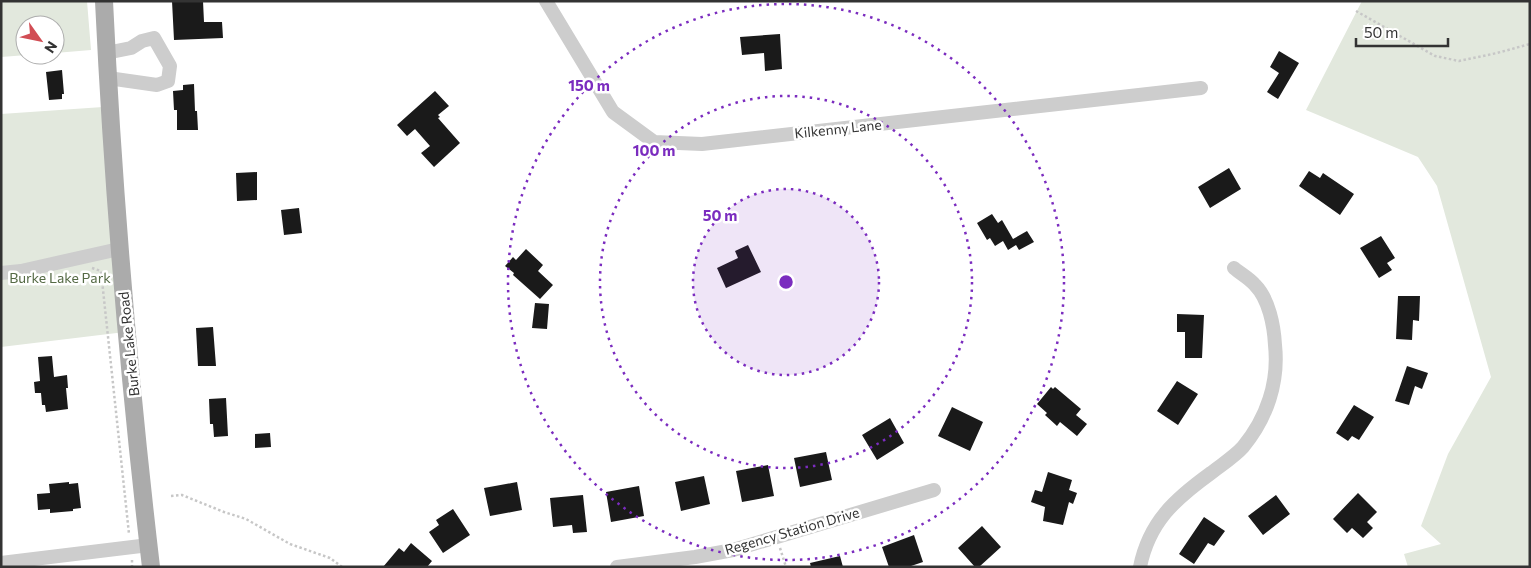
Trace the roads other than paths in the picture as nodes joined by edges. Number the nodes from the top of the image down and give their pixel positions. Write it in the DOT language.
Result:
graph roads {
  1 [pos="104,1"];
  2 [pos="546,1"];
  3 [pos="106,53"];
  4 [pos="108,78"];
  5 [pos="1201,88"];
  6 [pos="119,249"];
  7 [pos="1234,268"];
  8 [pos="1,273"];
  9 [pos="934,490"];
  10 [pos="149,545"];
  11 [pos="1,563"];
  12 [pos="151,567"];
  13 [pos="617,567"];
  14 [pos="1140,567"];
  1 -- 3 [label="main road, Burke Lake Road"];
  2 -- 5 [label="street, Kilkenny Lane"];
  3 -- 4 [label="main road, Burke Lake Road"];
  3 -- 4 [label="street"];
  4 -- 6 [label="main road, Burke Lake Road"];
  6 -- 8 [label="street"];
  6 -- 10 [label="main road, Burke Lake Road"];
  7 -- 14 [label="street"];
  9 -- 13 [label="street, Regency Station Drive"];
  10 -- 11 [label="street"];
  10 -- 12 [label="main road, Burke Lake Road"];
}
